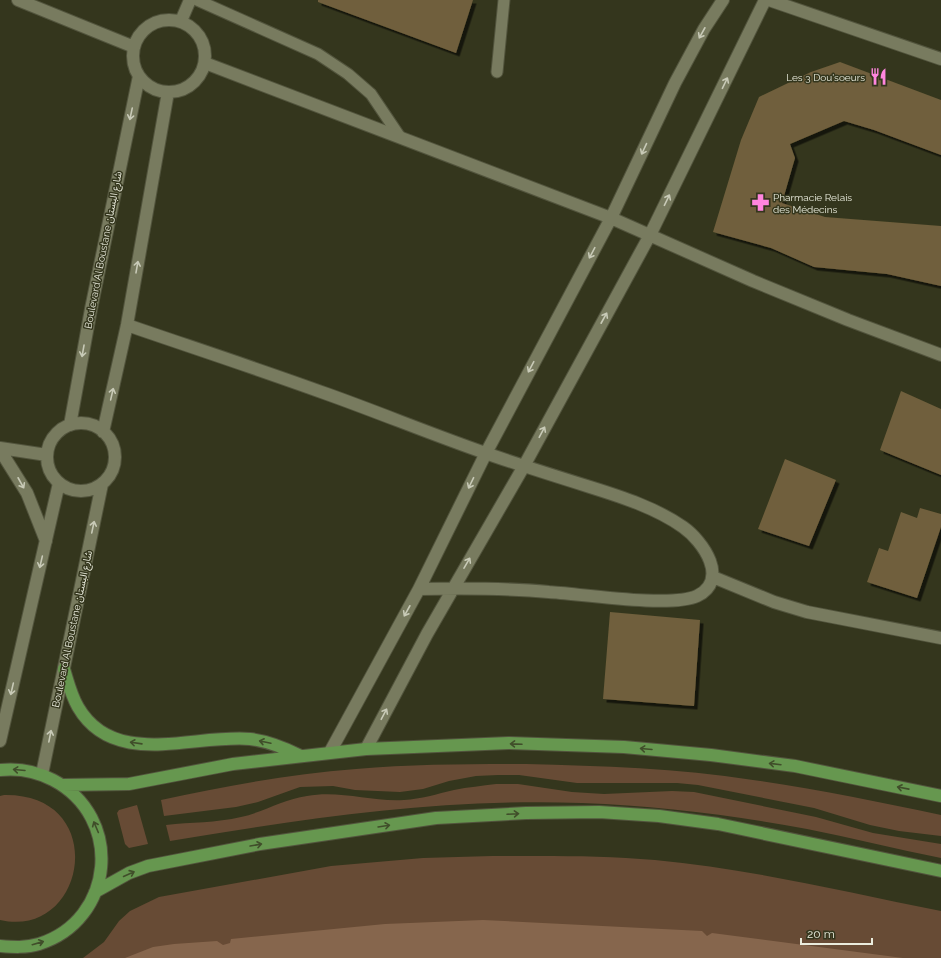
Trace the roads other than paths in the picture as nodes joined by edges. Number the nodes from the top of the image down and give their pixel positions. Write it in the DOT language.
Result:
graph roads {
  1 [pos="18,0"];
  2 [pos="190,0"];
  3 [pos="197,0"];
  4 [pos="504,0"];
  5 [pos="723,0"];
  6 [pos="765,0"];
  7 [pos="769,0"];
  8 [pos="181,22"];
  9 [pos="134,47"];
  10 [pos="941,58"];
  11 [pos="205,63"];
  12 [pos="497,72"];
  13 [pos="139,76"];
  14 [pos="168,92"];
  15 [pos="400,138"];
  16 [pos="611,218"];
  17 [pos="650,235"];
  18 [pos="127,325"];
  19 [pos="941,355"];
  20 [pos="70,425"];
  21 [pos="104,432"];
  22 [pos="0,449"];
  23 [pos="486,453"];
  24 [pos="47,455"];
  25 [pos="524,466"];
  26 [pos="59,483"];
  27 [pos="102,484"];
  28 [pos="46,542"];
  29 [pos="713,577"];
  30 [pos="452,588"];
  31 [pos="419,589"];
  32 [pos="941,638"];
  33 [pos="64,670"];
  34 [pos="0,741"];
  35 [pos="366,748"];
  36 [pos="330,752"];
  37 [pos="301,756"];
  38 [pos="0,770"];
  39 [pos="42,774"];
  40 [pos="62,785"];
  41 [pos="941,796"];
  42 [pos="941,871"];
  43 [pos="95,892"];
  44 [pos="0,946"];
  1 -- 9 [label="street"];
  2 -- 8 [label="street"];
  3 -- 15 [label="lane"];
  4 -- 12 [label="lane"];
  5 -- 16 [label="street, one-way"];
  17 -- 6 [label="street, one-way"];
  7 -- 10 [label="street"];
  8 -- 9 [label="street"];
  8 -- 11 [label="street"];
  9 -- 13 [label="street"];
  11 -- 14 [label="street"];
  11 -- 15 [label="street"];
  13 -- 14 [label="street"];
  13 -- 20 [label="street, Boulevard Al Boustane شارع البستان, one-way"];
  18 -- 14 [label="street, one-way"];
  15 -- 16 [label="street"];
  16 -- 17 [label="street"];
  16 -- 23 [label="street, one-way"];
  17 -- 19 [label="street"];
  25 -- 17 [label="street, one-way"];
  21 -- 18 [label="street, one-way"];
  18 -- 23 [label="street"];
  20 -- 21 [label="street"];
  20 -- 24 [label="street"];
  21 -- 27 [label="street"];
  22 -- 24 [label="street"];
  22 -- 28 [label="street, one-way"];
  23 -- 25 [label="street"];
  23 -- 31 [label="street, one-way"];
  24 -- 26 [label="street"];
  25 -- 29 [label="street"];
  30 -- 25 [label="street, one-way"];
  26 -- 27 [label="street"];
  26 -- 28 [label="street"];
  33 -- 27 [label="street, Boulevard Al Boustane شارع البستان, one-way"];
  28 -- 34 [label="street, one-way"];
  29 -- 30 [label="street"];
  29 -- 32 [label="street"];
  30 -- 31 [label="street"];
  35 -- 30 [label="street, one-way"];
  31 -- 36 [label="street, one-way"];
  37 -- 33 [label="main road, one-way"];
  39 -- 33 [label="street, Boulevard Al Boustane شارع البستان, one-way"];
  35 -- 36 [label="main road"];
  41 -- 35 [label="main road, one-way"];
  36 -- 37 [label="main road"];
  37 -- 40 [label="main road"];
  39 -- 38 [label="main road, one-way"];
  39 -- 40 [label="main road"];
  43 -- 40 [label="main road, one-way"];
  43 -- 42 [label="main road, one-way"];
  44 -- 43 [label="main road, one-way"];
}
